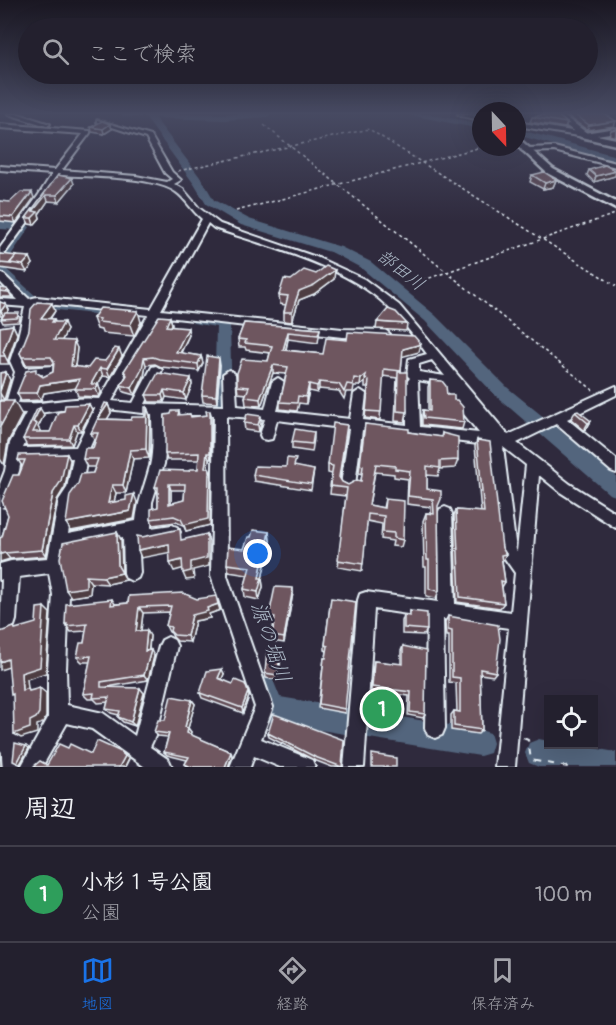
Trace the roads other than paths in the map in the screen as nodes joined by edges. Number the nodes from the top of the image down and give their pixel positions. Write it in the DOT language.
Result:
graph roads {
  1 [pos="74,150"];
  2 [pos="156,150"];
  3 [pos="557,150"];
  4 [pos="526,151"];
  5 [pos="616,165"];
  6 [pos="0,168"];
  7 [pos="57,172"];
  8 [pos="168,184"];
  9 [pos="616,206"];
  10 [pos="206,219"];
  11 [pos="0,254"];
  12 [pos="0,276"];
  13 [pos="0,302"];
  14 [pos="31,303"];
  15 [pos="154,316"];
  16 [pos="26,327"];
  17 [pos="9,329"];
  18 [pos="422,338"];
  19 [pos="436,355"];
  20 [pos="156,370"];
  21 [pos="21,372"];
  22 [pos="230,374"];
  23 [pos="48,379"];
  24 [pos="278,382"];
  25 [pos="413,382"];
  26 [pos="616,390"];
  27 [pos="360,394"];
  28 [pos="104,405"];
  29 [pos="5,407"];
  30 [pos="137,408"];
  31 [pos="35,409"];
  32 [pos="158,410"];
  33 [pos="225,411"];
  34 [pos="271,415"];
  35 [pos="554,420"];
  36 [pos="356,425"];
  37 [pos="414,432"];
  38 [pos="267,435"];
  39 [pos="499,441"];
  40 [pos="81,452"];
  41 [pos="15,454"];
  42 [pos="533,463"];
  43 [pos="616,467"];
  44 [pos="5,477"];
  45 [pos="348,485"];
  46 [pos="0,502"];
  47 [pos="0,514"];
  48 [pos="445,514"];
  49 [pos="616,521"];
  50 [pos="136,527"];
  51 [pos="176,531"];
  52 [pos="0,537"];
  53 [pos="58,543"];
  54 [pos="55,565"];
  55 [pos="522,570"];
  56 [pos="5,571"];
  57 [pos="132,573"];
  58 [pos="441,611"];
  59 [pos="517,621"];
  60 [pos="0,625"];
  61 [pos="168,646"];
  62 [pos="58,721"];
  63 [pos="435,728"];
  64 [pos="248,744"];
  65 [pos="150,761"];
  66 [pos="31,767"];
  67 [pos="240,767"];
  68 [pos="304,767"];
  69 [pos="354,767"];
  70 [pos="505,767"];
  1 -- 7 [label="street"];
  2 -- 8 [label="street"];
  3 -- 5 [label="street"];
  4 -- 9 [label="main road"];
  6 -- 7 [label="street"];
  7 -- 8 [label="street"];
  7 -- 11 [label="street"];
  8 -- 10 [label="street"];
  10 -- 15 [label="street"];
  10 -- 18 [label="street"];
  12 -- 14 [label="street"];
  13 -- 14 [label="street"];
  14 -- 15 [label="street"];
  14 -- 16 [label="street"];
  15 -- 18 [label="street"];
  15 -- 28 [label="street"];
  16 -- 17 [label="street"];
  16 -- 21 [label="street"];
  18 -- 19 [label="street"];
  19 -- 39 [label="street"];
  19 -- 39 [label="street"];
  20 -- 30 [label="street"];
  21 -- 23 [label="street"];
  21 -- 29 [label="street"];
  22 -- 33 [label="street"];
  24 -- 34 [label="street"];
  25 -- 37 [label="street"];
  26 -- 35 [label="street"];
  27 -- 36 [label="street"];
  28 -- 30 [label="street"];
  28 -- 31 [label="street"];
  28 -- 40 [label="street"];
  29 -- 31 [label="street"];
  30 -- 32 [label="street"];
  31 -- 41 [label="street"];
  32 -- 33 [label="street"];
  32 -- 50 [label="street"];
  33 -- 34 [label="street"];
  33 -- 64 [label="street"];
  34 -- 36 [label="street"];
  34 -- 38 [label="street"];
  35 -- 39 [label="street"];
  35 -- 43 [label="street"];
  36 -- 37 [label="street"];
  36 -- 45 [label="street"];
  37 -- 39 [label="street"];
  39 -- 42 [label="street"];
  39 -- 55 [label="street"];
  40 -- 41 [label="street"];
  40 -- 53 [label="street"];
  41 -- 44 [label="street"];
  42 -- 49 [label="street"];
  42 -- 55 [label="street"];
  44 -- 46 [label="street"];
  47 -- 52 [label="street"];
  48 -- 58 [label="street"];
  50 -- 51 [label="street"];
  50 -- 53 [label="street"];
  50 -- 57 [label="street"];
  53 -- 54 [label="street"];
  54 -- 56 [label="street"];
  54 -- 62 [label="street"];
  55 -- 59 [label="street"];
  56 -- 60 [label="street"];
  58 -- 59 [label="street"];
  58 -- 63 [label="street"];
  58 -- 69 [label="street"];
  59 -- 70 [label="street"];
  61 -- 65 [label="street"];
  62 -- 65 [label="street"];
  62 -- 66 [label="street"];
  64 -- 67 [label="street"];
  64 -- 68 [label="street"];
}
